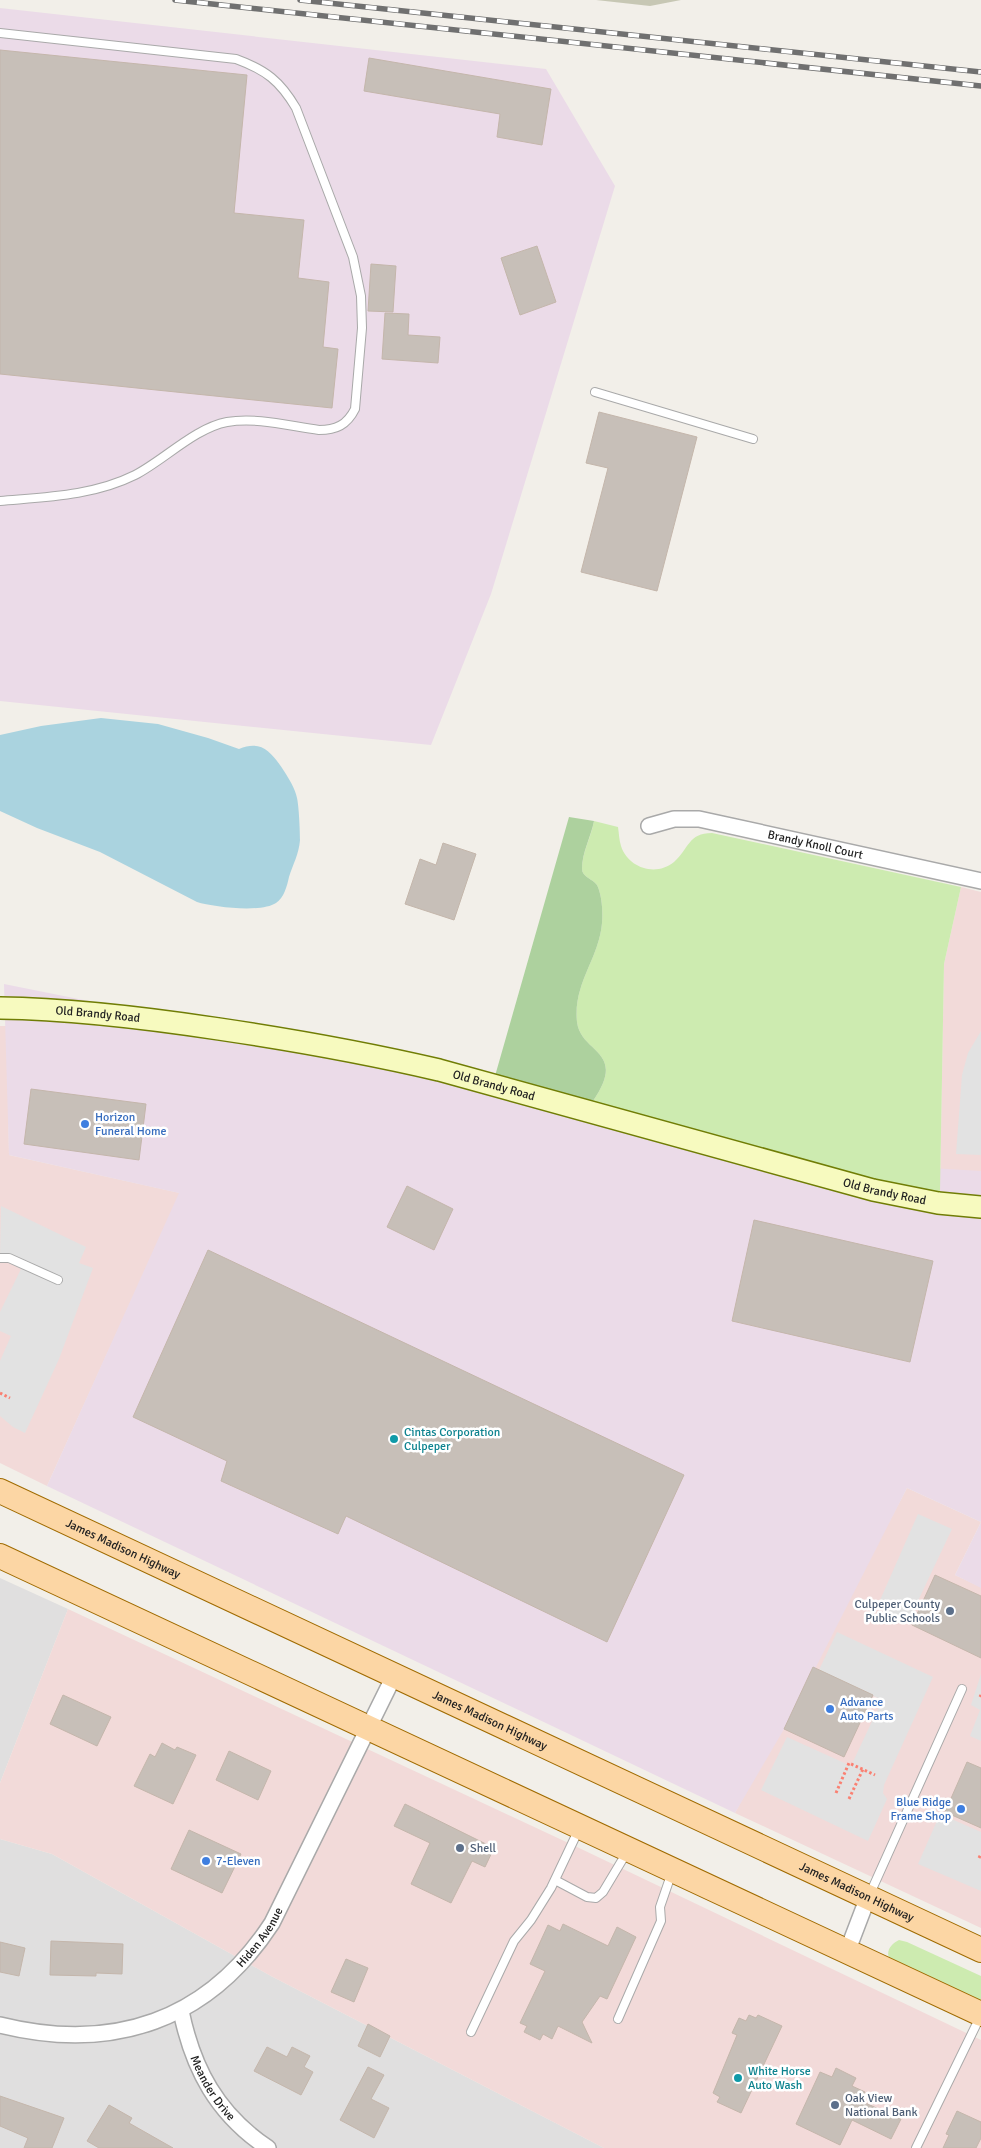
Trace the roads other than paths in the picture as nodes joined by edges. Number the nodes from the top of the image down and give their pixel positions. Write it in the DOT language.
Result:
graph roads {
  1 [pos="0,33"];
  2 [pos="595,392"];
  3 [pos="753,439"];
  4 [pos="0,501"];
  5 [pos="649,826"];
  6 [pos="981,880"];
  7 [pos="0,1008"];
  8 [pos="981,1207"];
  9 [pos="0,1258"];
  10 [pos="58,1280"];
  11 [pos="0,1491"];
  12 [pos="0,1556"];
  13 [pos="394,1676"];
  14 [pos="962,1689"];
  15 [pos="369,1729"];
  16 [pos="580,1827"];
  17 [pos="628,1850"];
  18 [pos="672,1871"];
  19 [pos="555,1880"];
  20 [pos="868,1897"];
  21 [pos="981,1950"];
  22 [pos="847,1952"];
  23 [pos="182,2010"];
  24 [pos="981,2014"];
  25 [pos="618,2019"];
  26 [pos="0,2025"];
  27 [pos="471,2032"];
  28 [pos="268,2148"];
  29 [pos="916,2148"];
  1 -- 4 [label="lane"];
  2 -- 3 [label="lane"];
  5 -- 6 [label="street, Brandy Knoll Court"];
  7 -- 8 [label="street, Old Brandy Road"];
  9 -- 10 [label="lane"];
  11 -- 13 [label="main road, James Madison Highway"];
  12 -- 15 [label="main road"];
  13 -- 15 [label="street, Hiden Avenue"];
  13 -- 20 [label="main road, James Madison Highway"];
  14 -- 20 [label="lane"];
  15 -- 16 [label="main road"];
  15 -- 23 [label="street, Hiden Avenue"];
  16 -- 17 [label="main road"];
  16 -- 19 [label="lane"];
  17 -- 18 [label="main road"];
  17 -- 19 [label="lane"];
  18 -- 22 [label="main road"];
  18 -- 25 [label="lane"];
  19 -- 27 [label="lane"];
  20 -- 21 [label="main road, James Madison Highway"];
  20 -- 22 [label="street"];
  22 -- 24 [label="main road"];
  23 -- 26 [label="street, Hiden Avenue"];
  23 -- 28 [label="street, Meander Drive"];
  24 -- 29 [label="lane"];
}
